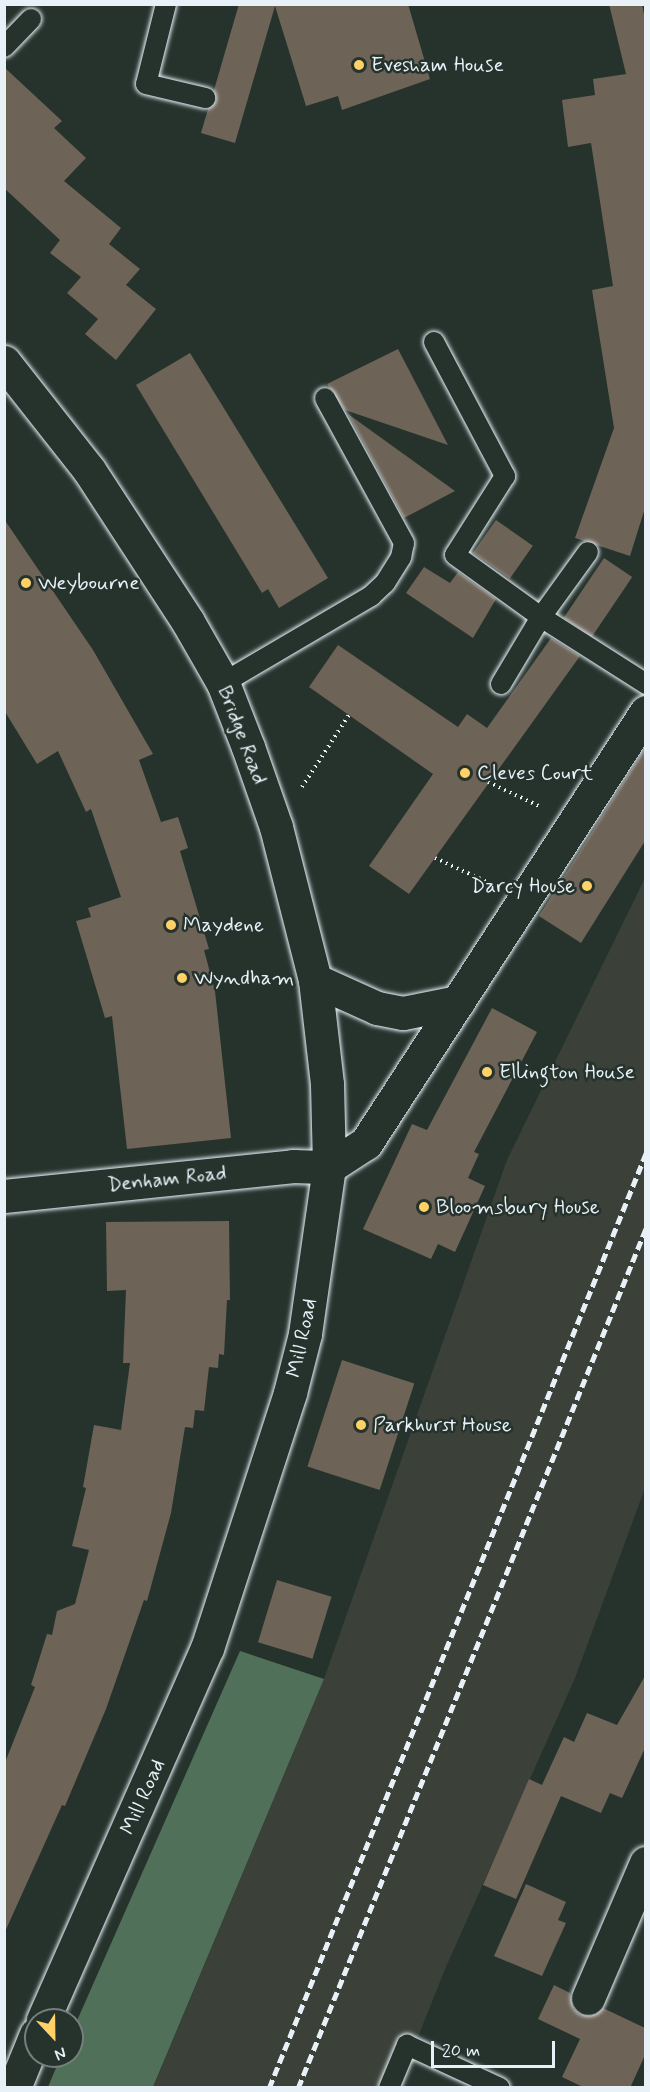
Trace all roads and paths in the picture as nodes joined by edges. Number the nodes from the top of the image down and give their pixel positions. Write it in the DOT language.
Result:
graph roads {
  1 [pos="166,4"];
  2 [pos="31,19"];
  3 [pos="4,47"];
  4 [pos="205,98"];
  5 [pos="434,342"];
  6 [pos="4,362"];
  7 [pos="325,398"];
  8 [pos="588,552"];
  9 [pos="542,617"];
  10 [pos="223,683"];
  11 [pos="501,684"];
  12 [pos="645,684"];
  13 [pos="645,712"];
  14 [pos="349,714"];
  15 [pos="488,783"];
  16 [pos="575,822"];
  17 [pos="276,827"];
  18 [pos="435,858"];
  19 [pos="524,899"];
  20 [pos="315,980"];
  21 [pos="458,1002"];
  22 [pos="329,1167"];
  23 [pos="4,1196"];
  24 [pos="645,1863"];
  25 [pos="588,1998"];
  26 [pos="48,2008"];
  27 [pos="24,2063"];
  28 [pos="14,2088"];
  29 [pos="389,2088"];
  30 [pos="500,2088"];
  1 -- 4 [label="lane"];
  2 -- 3 [label="lane"];
  5 -- 9 [label="lane"];
  6 -- 10 [label="main road, Bridge Road"];
  7 -- 10 [label="lane"];
  8 -- 9 [label="lane"];
  9 -- 11 [label="lane"];
  9 -- 12 [label="lane"];
  10 -- 17 [label="main road, Bridge Road"];
  13 -- 16 [label="main road"];
  14 -- 17 [label="path"];
  15 -- 16 [label="path"];
  16 -- 19 [label="main road"];
  17 -- 20 [label="main road, Bridge Road"];
  18 -- 19 [label="path"];
  19 -- 21 [label="main road"];
  20 -- 21 [label="main road"];
  20 -- 22 [label="main road, Bridge Road"];
  21 -- 22 [label="main road"];
  22 -- 23 [label="main road, Denham Road"];
  22 -- 26 [label="main road, Mill Road"];
  24 -- 25 [label="main road"];
  27 -- 28 [label="main road"];
  29 -- 30 [label="lane"];
}
